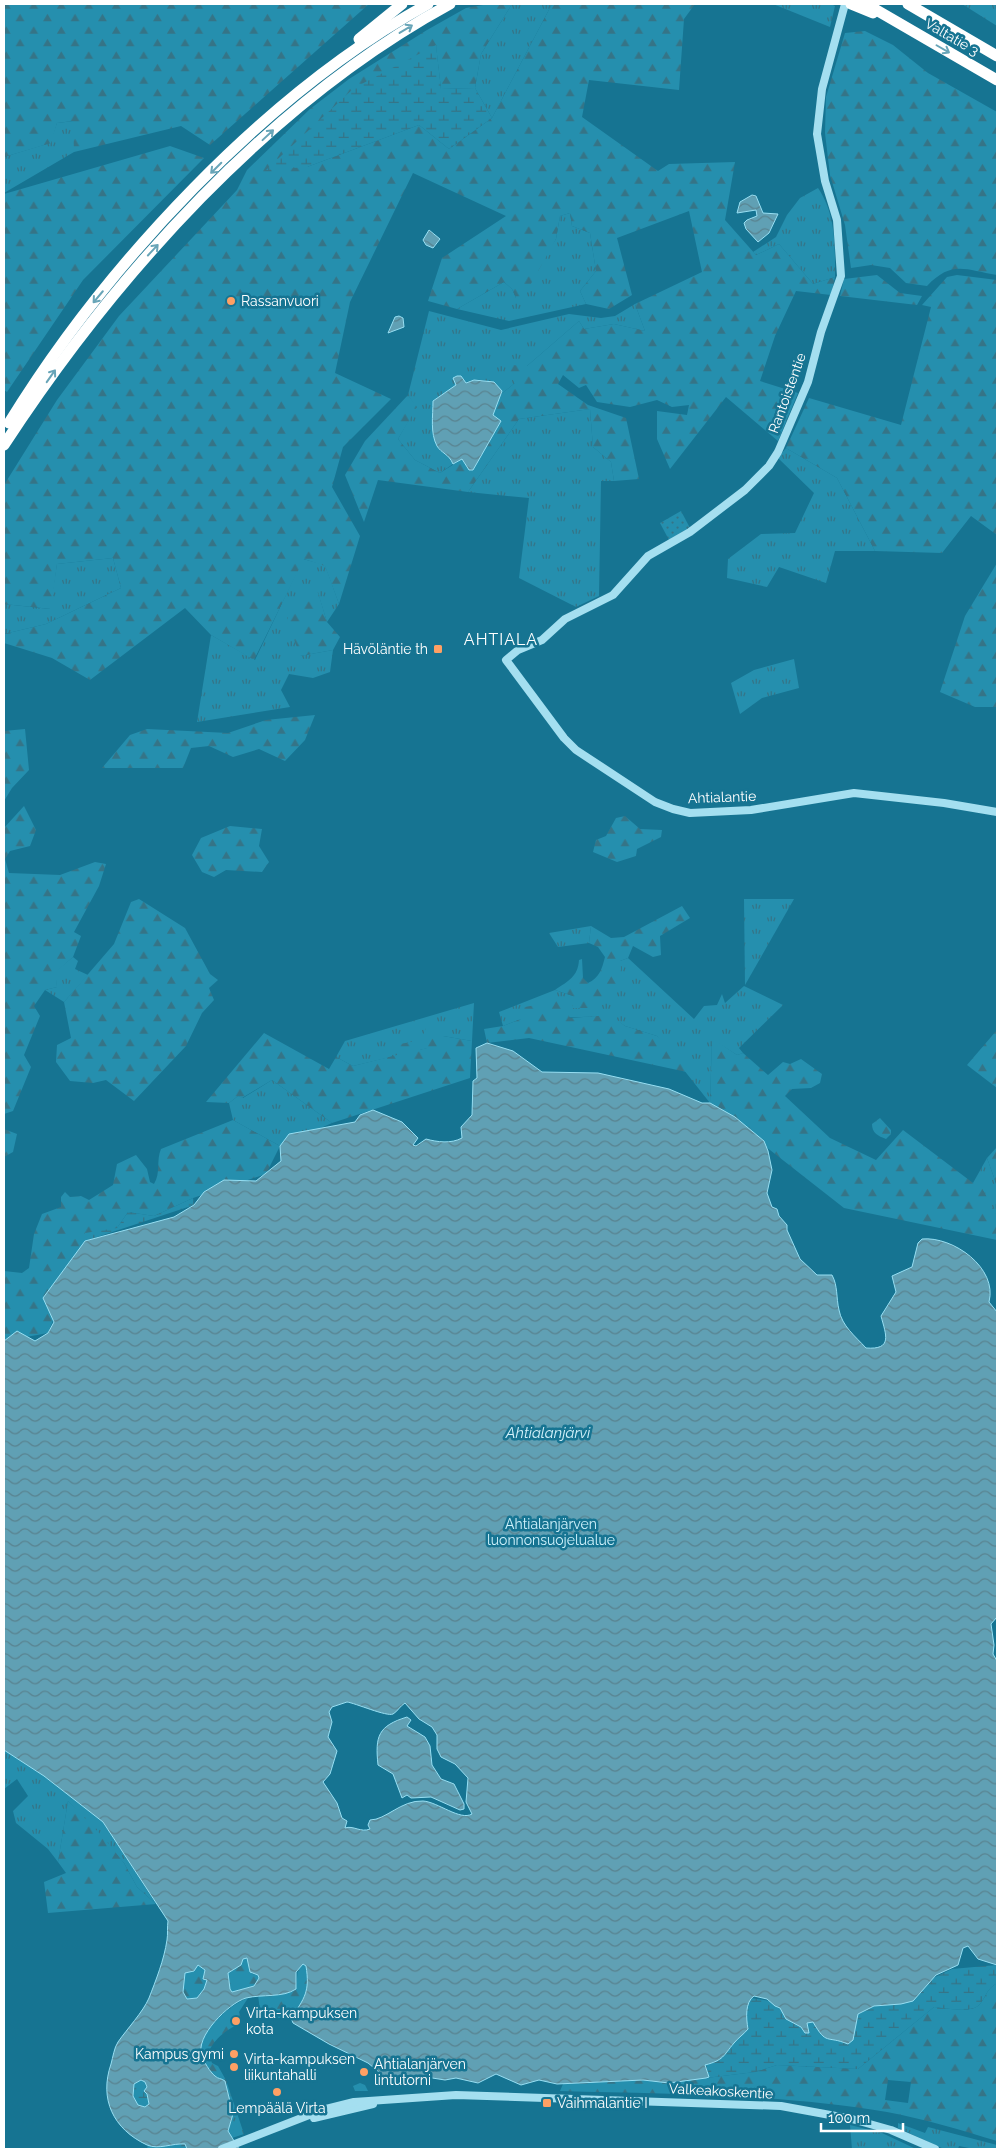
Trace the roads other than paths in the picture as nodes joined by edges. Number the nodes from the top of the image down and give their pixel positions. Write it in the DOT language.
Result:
graph roads {
  1 [pos="402,4"];
  2 [pos="428,4"];
  3 [pos="450,4"];
  4 [pos="845,4"];
  5 [pos="851,4"];
  6 [pos="866,4"];
  7 [pos="908,4"];
  8 [pos="901,24"];
  9 [pos="997,56"];
  10 [pos="332,66"];
  11 [pos="997,80"];
  12 [pos="4,433"];
  13 [pos="4,445"];
  14 [pos="506,660"];
  15 [pos="997,812"];
  16 [pos="222,2149"];
  17 [pos="935,2149"];
  1 -- 10 [label="highway"];
  2 -- 10 [label="highway"];
  13 -- 3 [label="highway, one-way"];
  4 -- 14 [label="street, Rantoistentie"];
  5 -- 8 [label="highway"];
  6 -- 8 [label="highway, Valtatie 3"];
  7 -- 9 [label="highway, Valtatie 3"];
  8 -- 11 [label="highway, Valtatie 3, one-way"];
  10 -- 12 [label="highway, one-way"];
  14 -- 15 [label="street, Ahtialantie"];
  16 -- 17 [label="street, Valkeakoskentie"];
}
